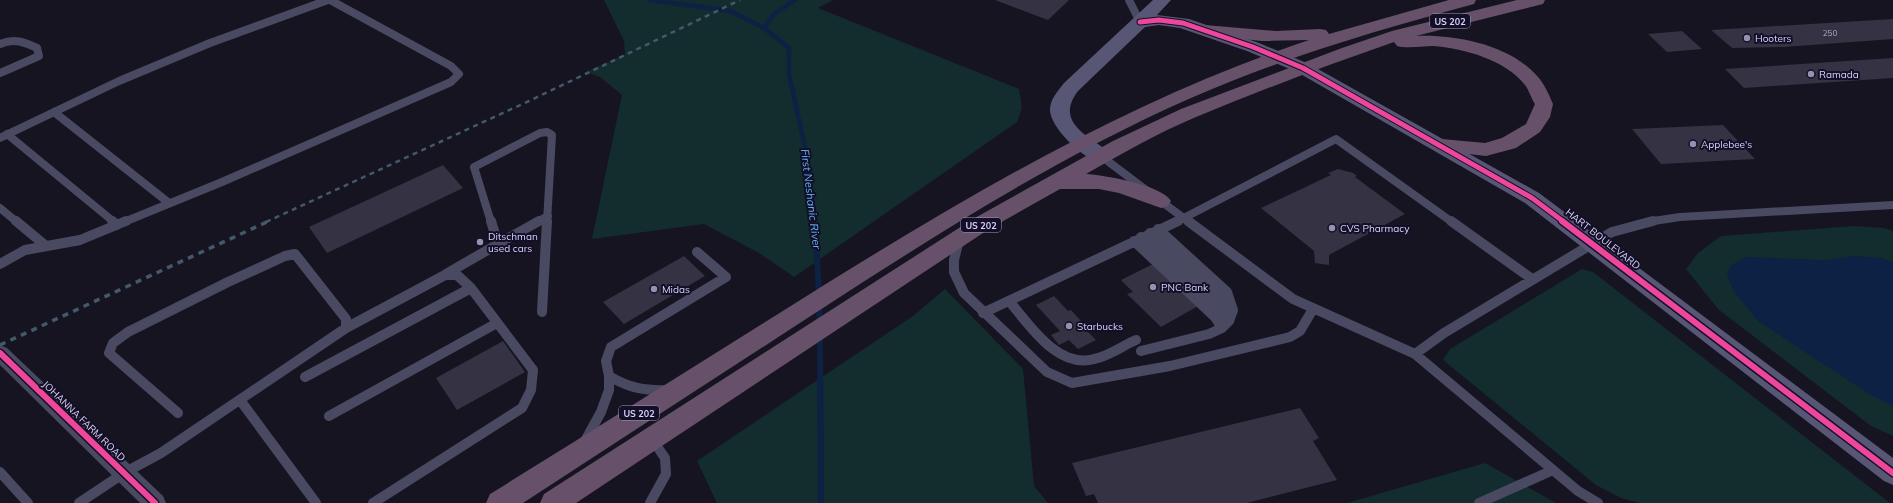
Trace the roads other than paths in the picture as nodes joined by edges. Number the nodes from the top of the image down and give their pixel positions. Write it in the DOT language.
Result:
graph roads {
  1 [pos="329,0"];
  2 [pos="1129,0"];
  3 [pos="1163,0"];
  4 [pos="1468,0"];
  5 [pos="1537,0"];
  6 [pos="1140,22"];
  7 [pos="1183,23"];
  8 [pos="1364,28"];
  9 [pos="1205,30"];
  10 [pos="0,44"];
  11 [pos="1364,46"];
  12 [pos="1278,57"];
  13 [pos="1303,68"];
  14 [pos="0,73"];
  15 [pos="54,112"];
  16 [pos="4,136"];
  17 [pos="1082,142"];
  18 [pos="1442,145"];
  19 [pos="1101,156"];
  20 [pos="1052,183"];
  21 [pos="1161,201"];
  22 [pos="169,203"];
  23 [pos="1893,205"];
  24 [pos="0,208"];
  25 [pos="548,216"];
  26 [pos="1183,218"];
  27 [pos="117,225"];
  28 [pos="1154,231"];
  29 [pos="959,239"];
  30 [pos="1138,239"];
  31 [pos="1592,243"];
  32 [pos="498,244"];
  33 [pos="46,246"];
  34 [pos="697,252"];
  35 [pos="0,264"];
  36 [pos="445,275"];
  37 [pos="1532,279"];
  38 [pos="471,288"];
  39 [pos="1008,301"];
  40 [pos="1313,309"];
  41 [pos="542,312"];
  42 [pos="983,313"];
  43 [pos="1230,321"];
  44 [pos="497,323"];
  45 [pos="346,328"];
  46 [pos="1222,328"];
  47 [pos="1136,340"];
  48 [pos="1141,350"];
  49 [pos="0,353"];
  50 [pos="1415,354"];
  51 [pos="609,376"];
  52 [pos="306,377"];
  53 [pos="674,390"];
  54 [pos="240,400"];
  55 [pos="178,413"];
  56 [pos="329,416"];
  57 [pos="652,439"];
  58 [pos="576,454"];
  59 [pos="1553,470"];
  60 [pos="0,472"];
  61 [pos="1893,472"];
  62 [pos="124,473"];
  63 [pos="28,503"];
  64 [pos="79,503"];
  65 [pos="155,503"];
  66 [pos="316,503"];
  67 [pos="373,503"];
  68 [pos="500,503"];
  69 [pos="554,503"];
  70 [pos="650,503"];
  71 [pos="1479,503"];
  72 [pos="1598,503"];
  1 -- 15 [label="lane"];
  1 -- 22 [label="lane"];
  2 -- 6 [label="lane"];
  3 -- 6 [label="street"];
  3 -- 7 [label="street"];
  4 -- 8 [label="highway, US 202"];
  5 -- 11 [label="highway, US 202"];
  6 -- 7 [label="street"];
  6 -- 17 [label="street"];
  7 -- 9 [label="street, HART BOULEVARD"];
  8 -- 9 [label="highway"];
  8 -- 12 [label="highway, US 202"];
  9 -- 12 [label="street, HART BOULEVARD"];
  10 -- 14 [label="lane"];
  11 -- 13 [label="highway, US 202"];
  11 -- 18 [label="highway"];
  12 -- 13 [label="street, HART BOULEVARD"];
  12 -- 17 [label="highway, US 202"];
  13 -- 18 [label="street, HART BOULEVARD"];
  13 -- 19 [label="highway, US 202"];
  15 -- 16 [label="lane"];
  15 -- 22 [label="lane"];
  16 -- 27 [label="lane"];
  17 -- 19 [label="street"];
  17 -- 53 [label="highway, US 202"];
  18 -- 31 [label="street, HART BOULEVARD"];
  19 -- 20 [label="highway, US 202"];
  19 -- 21 [label="lane"];
  20 -- 21 [label="highway"];
  20 -- 29 [label="highway, US 202"];
  21 -- 26 [label="lane"];
  22 -- 27 [label="lane"];
  23 -- 31 [label="lane"];
  24 -- 33 [label="lane"];
  25 -- 32 [label="lane"];
  25 -- 32 [label="lane"];
  25 -- 41 [label="lane"];
  26 -- 28 [label="lane"];
  26 -- 37 [label="lane"];
  26 -- 40 [label="lane"];
  27 -- 33 [label="lane"];
  28 -- 30 [label="lane"];
  28 -- 43 [label="lane"];
  29 -- 42 [label="lane"];
  29 -- 57 [label="highway, US 202"];
  30 -- 39 [label="lane"];
  30 -- 43 [label="lane"];
  30 -- 46 [label="lane"];
  31 -- 37 [label="lane"];
  31 -- 61 [label="street, HART BOULEVARD"];
  32 -- 36 [label="lane"];
  33 -- 35 [label="lane"];
  34 -- 51 [label="lane"];
  36 -- 38 [label="lane"];
  36 -- 45 [label="lane"];
  37 -- 50 [label="lane"];
  38 -- 44 [label="lane"];
  38 -- 52 [label="lane"];
  39 -- 42 [label="lane"];
  39 -- 47 [label="lane"];
  40 -- 42 [label="lane"];
  40 -- 50 [label="lane"];
  43 -- 46 [label="lane"];
  44 -- 56 [label="lane"];
  44 -- 67 [label="lane"];
  45 -- 54 [label="lane"];
  45 -- 55 [label="lane"];
  46 -- 48 [label="lane"];
  49 -- 62 [label="street, JOHANNA FARM ROAD"];
  50 -- 59 [label="lane"];
  51 -- 53 [label="lane"];
  51 -- 58 [label="lane"];
  53 -- 58 [label="highway, US 202"];
  54 -- 62 [label="lane"];
  54 -- 66 [label="lane"];
  57 -- 69 [label="highway, US 202"];
  57 -- 70 [label="lane"];
  58 -- 68 [label="highway, US 202"];
  59 -- 71 [label="lane"];
  59 -- 72 [label="lane"];
  60 -- 63 [label="lane"];
  62 -- 64 [label="lane"];
  62 -- 65 [label="street, JOHANNA FARM ROAD"];
}
